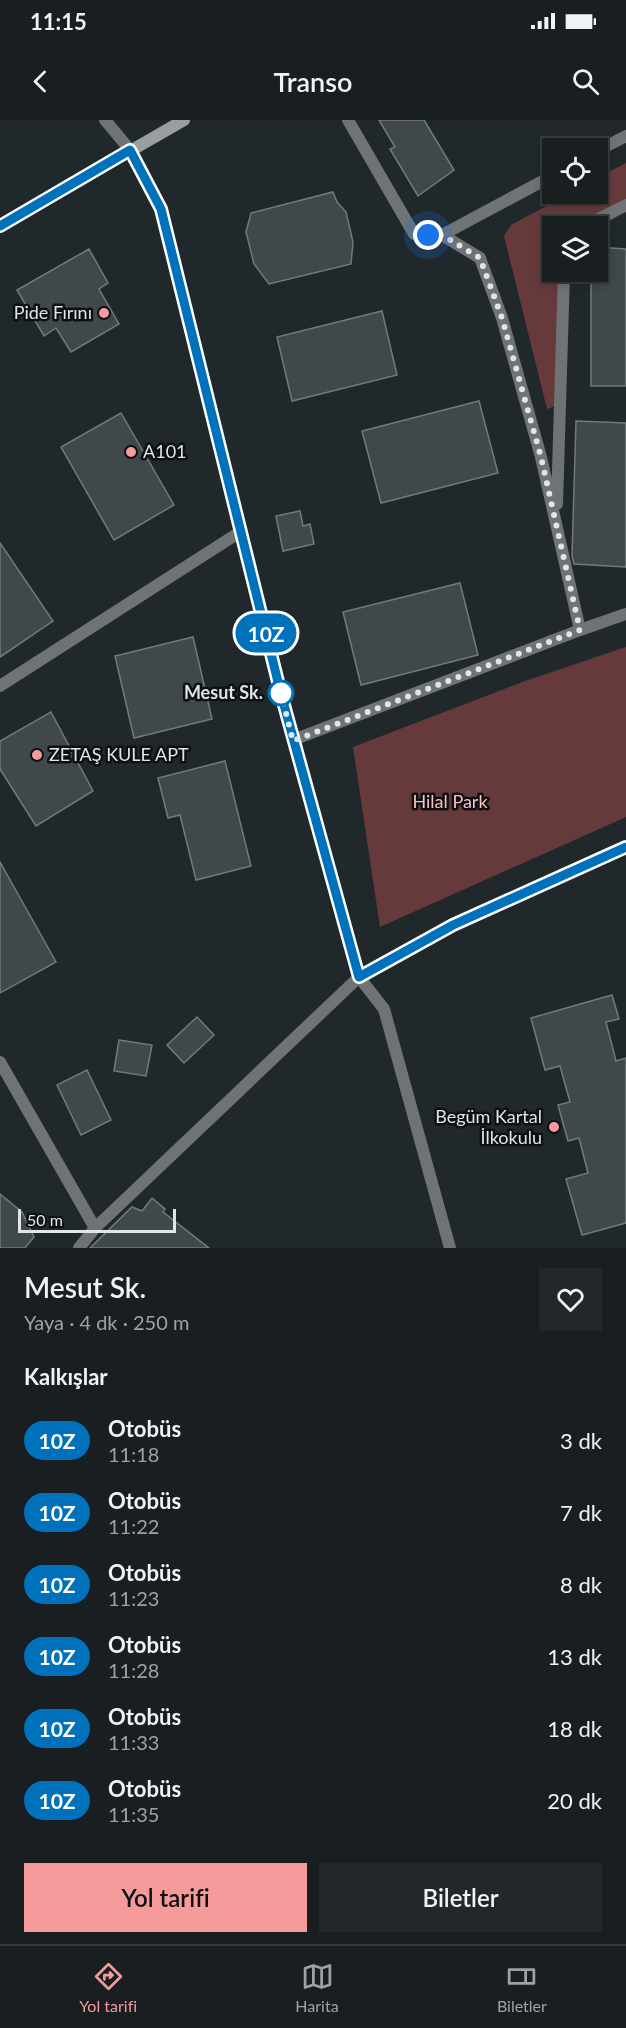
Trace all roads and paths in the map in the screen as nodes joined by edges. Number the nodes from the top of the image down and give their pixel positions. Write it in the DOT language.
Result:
graph roads {
  1 [pos="105,120"];
  2 [pos="184,120"];
  3 [pos="348,120"];
  4 [pos="626,136"];
  5 [pos="608,145"];
  6 [pos="130,150"];
  7 [pos="542,181"];
  8 [pos="626,205"];
  9 [pos="604,216"];
  10 [pos="0,226"];
  11 [pos="442,235"];
  12 [pos="564,282"];
  13 [pos="556,522"];
  14 [pos="240,532"];
  15 [pos="626,614"];
  16 [pos="580,630"];
  17 [pos="0,686"];
  18 [pos="293,741"];
  19 [pos="626,849"];
  20 [pos="359,977"];
  21 [pos="0,1062"];
  22 [pos="95,1228"];
  23 [pos="79,1248"];
  24 [pos="450,1248"];
  1 -- 6 [label="street"];
  2 -- 6 [label="main road"];
  3 -- 11 [label="street"];
  4 -- 5 [label="street"];
  6 -- 10 [label="main road"];
  6 -- 14 [label="street"];
  7 -- 11 [label="street"];
  8 -- 9 [label="street"];
  11 -- 13 [label="street"];
  12 -- 13 [label="street"];
  13 -- 16 [label="street"];
  14 -- 17 [label="street"];
  14 -- 18 [label="street"];
  15 -- 16 [label="street"];
  16 -- 18 [label="street"];
  18 -- 20 [label="street"];
  19 -- 20 [label="street"];
  20 -- 22 [label="street"];
  20 -- 24 [label="street"];
  21 -- 22 [label="street"];
  22 -- 23 [label="street"];
}
